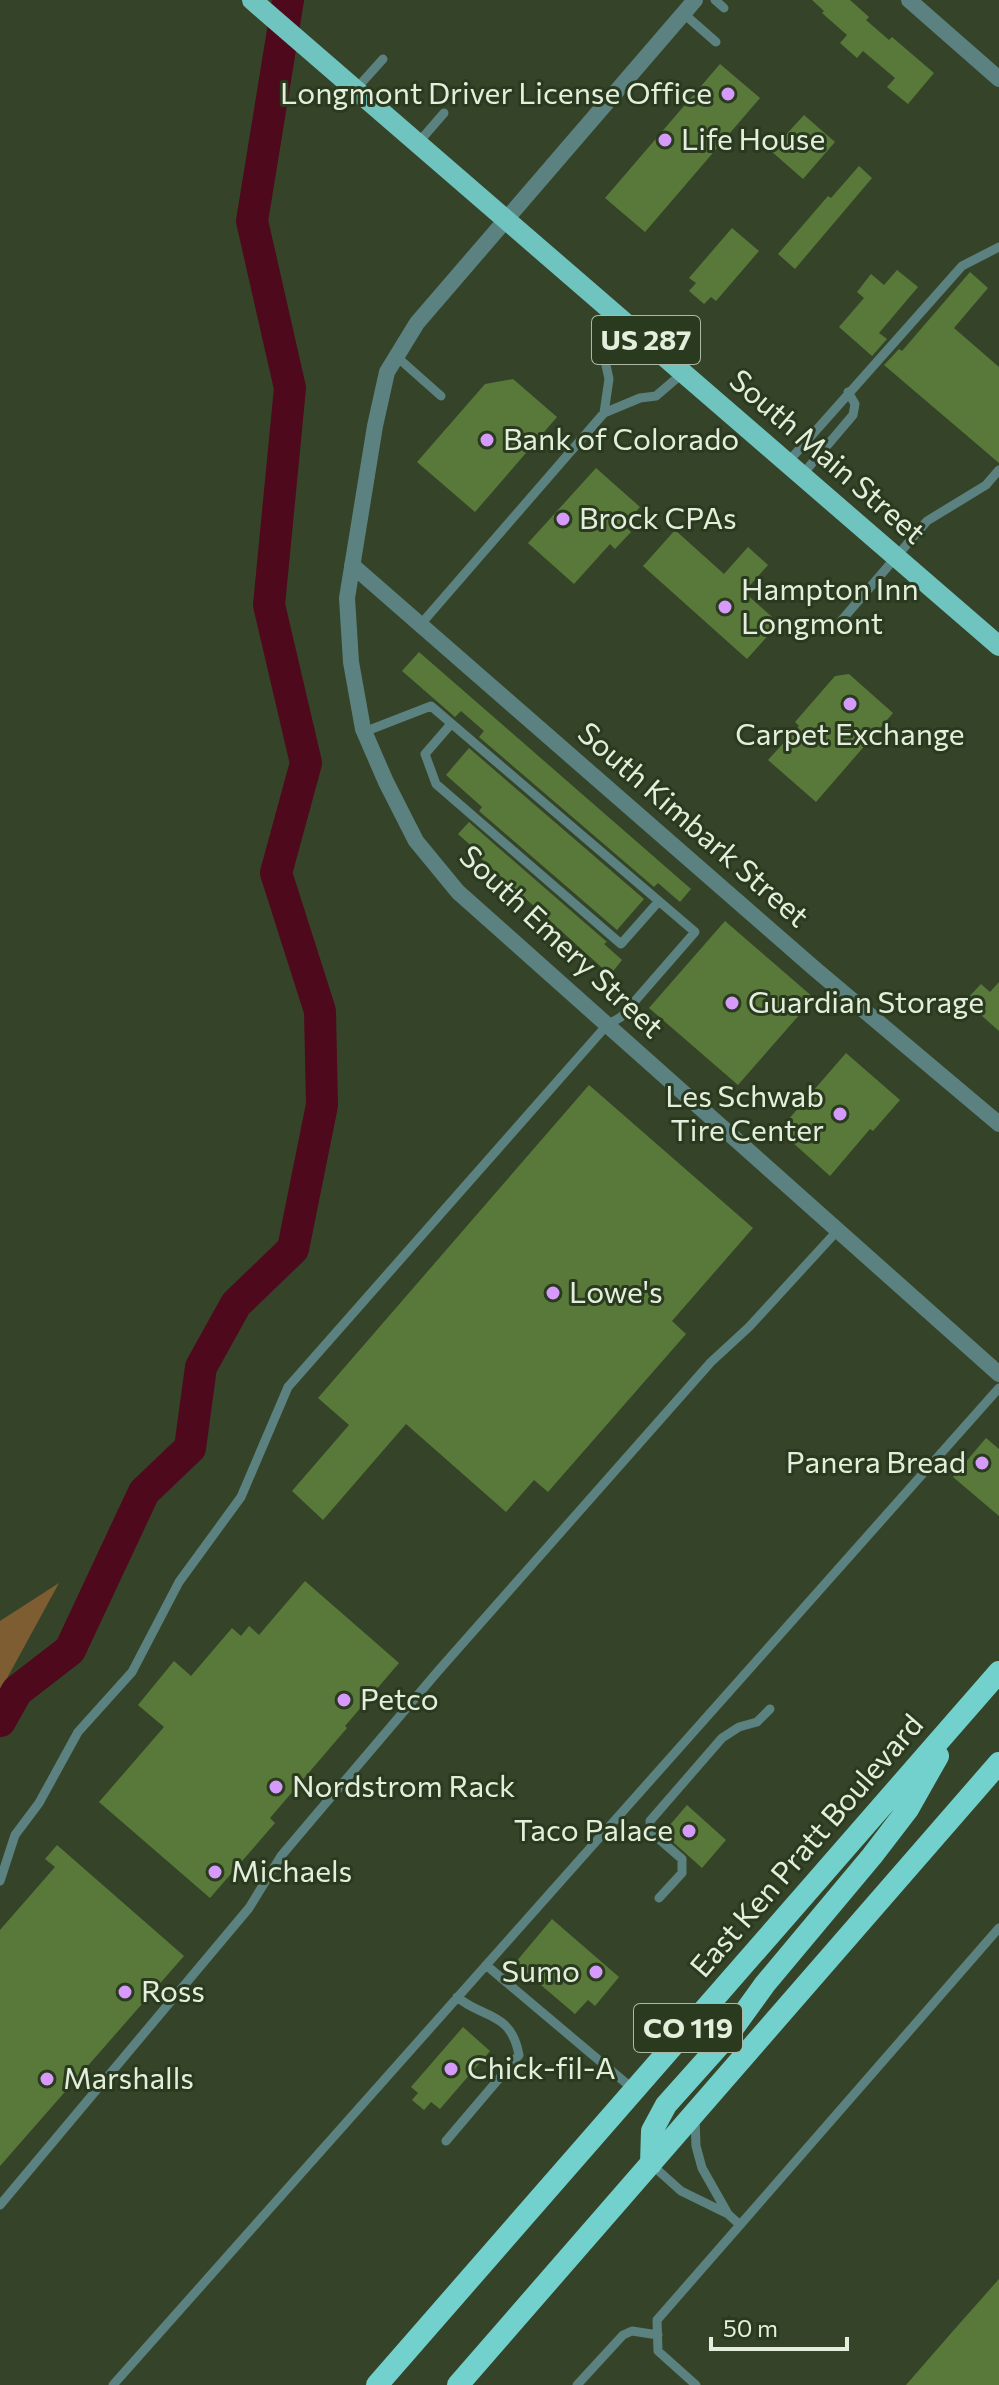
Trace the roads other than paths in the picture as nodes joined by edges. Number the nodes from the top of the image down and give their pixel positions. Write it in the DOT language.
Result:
graph roads {
  1 [pos="252,0"];
  2 [pos="695,0"];
  3 [pos="715,0"];
  4 [pos="909,0"];
  5 [pos="724,8"];
  6 [pos="683,13"];
  7 [pos="716,42"];
  8 [pos="383,59"];
  9 [pos="999,79"];
  10 [pos="356,89"];
  11 [pos="444,113"];
  12 [pos="418,143"];
  13 [pos="505,218"];
  14 [pos="999,247"];
  15 [pos="629,325"];
  16 [pos="397,357"];
  17 [pos="684,372"];
  18 [pos="848,392"];
  19 [pos="441,396"];
  20 [pos="604,413"];
  21 [pos="795,468"];
  22 [pos="999,470"];
  23 [pos="897,557"];
  24 [pos="352,565"];
  25 [pos="841,621"];
  26 [pos="421,624"];
  27 [pos="999,646"];
  28 [pos="451,724"];
  29 [pos="364,732"];
  30 [pos="659,901"];
  31 [pos="607,1025"];
  32 [pos="999,1124"];
  33 [pos="838,1230"];
  34 [pos="999,1374"];
  35 [pos="999,1388"];
  36 [pos="999,1672"];
  37 [pos="770,1709"];
  38 [pos="960,1717"];
  39 [pos="999,1763"];
  40 [pos="0,1881"];
  41 [pos="659,1898"];
  42 [pos="999,1928"];
  43 [pos="486,1965"];
  44 [pos="457,1997"];
  45 [pos="634,2090"];
  46 [pos="695,2114"];
  47 [pos="446,2141"];
  48 [pos="651,2164"];
  49 [pos="0,2205"];
  50 [pos="728,2214"];
  51 [pos="740,2225"];
  52 [pos="658,2335"];
  53 [pos="113,2385"];
  54 [pos="377,2385"];
  55 [pos="458,2385"];
  56 [pos="577,2385"];
  57 [pos="696,2385"];
  1 -- 10 [label="main road, South Main Street / US 287"];
  2 -- 6 [label="street, South Emery Street"];
  3 -- 5 [label="lane"];
  4 -- 9 [label="street"];
  6 -- 7 [label="lane"];
  6 -- 13 [label="street, South Emery Street"];
  8 -- 10 [label="lane"];
  10 -- 12 [label="main road, South Main Street / US 287"];
  11 -- 12 [label="lane"];
  12 -- 13 [label="main road, South Main Street / US 287"];
  13 -- 15 [label="main road, South Main Street / US 287"];
  13 -- 16 [label="street, South Emery Street"];
  14 -- 18 [label="lane"];
  15 -- 17 [label="main road, South Main Street / US 287"];
  15 -- 20 [label="lane"];
  16 -- 19 [label="lane"];
  16 -- 24 [label="street, South Emery Street"];
  17 -- 20 [label="lane"];
  17 -- 21 [label="main road, South Main Street / US 287"];
  18 -- 21 [label="lane"];
  18 -- 21 [label="lane"];
  20 -- 26 [label="lane"];
  21 -- 23 [label="main road, South Main Street / US 287"];
  22 -- 23 [label="lane"];
  23 -- 25 [label="lane"];
  23 -- 27 [label="main road, South Main Street / US 287"];
  24 -- 26 [label="street, South Kimbark Street"];
  24 -- 29 [label="street, South Emery Street"];
  26 -- 32 [label="street, South Kimbark Street"];
  28 -- 29 [label="lane"];
  28 -- 30 [label="lane"];
  28 -- 30 [label="lane"];
  29 -- 31 [label="street, South Emery Street"];
  30 -- 31 [label="lane"];
  31 -- 33 [label="street, South Emery Street"];
  31 -- 40 [label="lane"];
  33 -- 34 [label="street, South Emery Street"];
  33 -- 49 [label="lane"];
  35 -- 43 [label="lane"];
  36 -- 38 [label="highway, East Ken Pratt Boulevard / CO 119"];
  37 -- 41 [label="lane"];
  38 -- 45 [label="highway, East Ken Pratt Boulevard / CO 119"];
  38 -- 48 [label="highway"];
  39 -- 46 [label="highway, CO 119"];
  42 -- 51 [label="lane"];
  43 -- 44 [label="lane"];
  43 -- 45 [label="lane"];
  44 -- 47 [label="lane"];
  44 -- 53 [label="lane"];
  45 -- 54 [label="highway, East Ken Pratt Boulevard / CO 119"];
  46 -- 48 [label="highway, CO 119"];
  46 -- 50 [label="lane"];
  48 -- 50 [label="lane"];
  48 -- 55 [label="highway, CO 119"];
  50 -- 51 [label="lane"];
  51 -- 52 [label="lane"];
  52 -- 56 [label="lane"];
  52 -- 57 [label="lane"];
}
